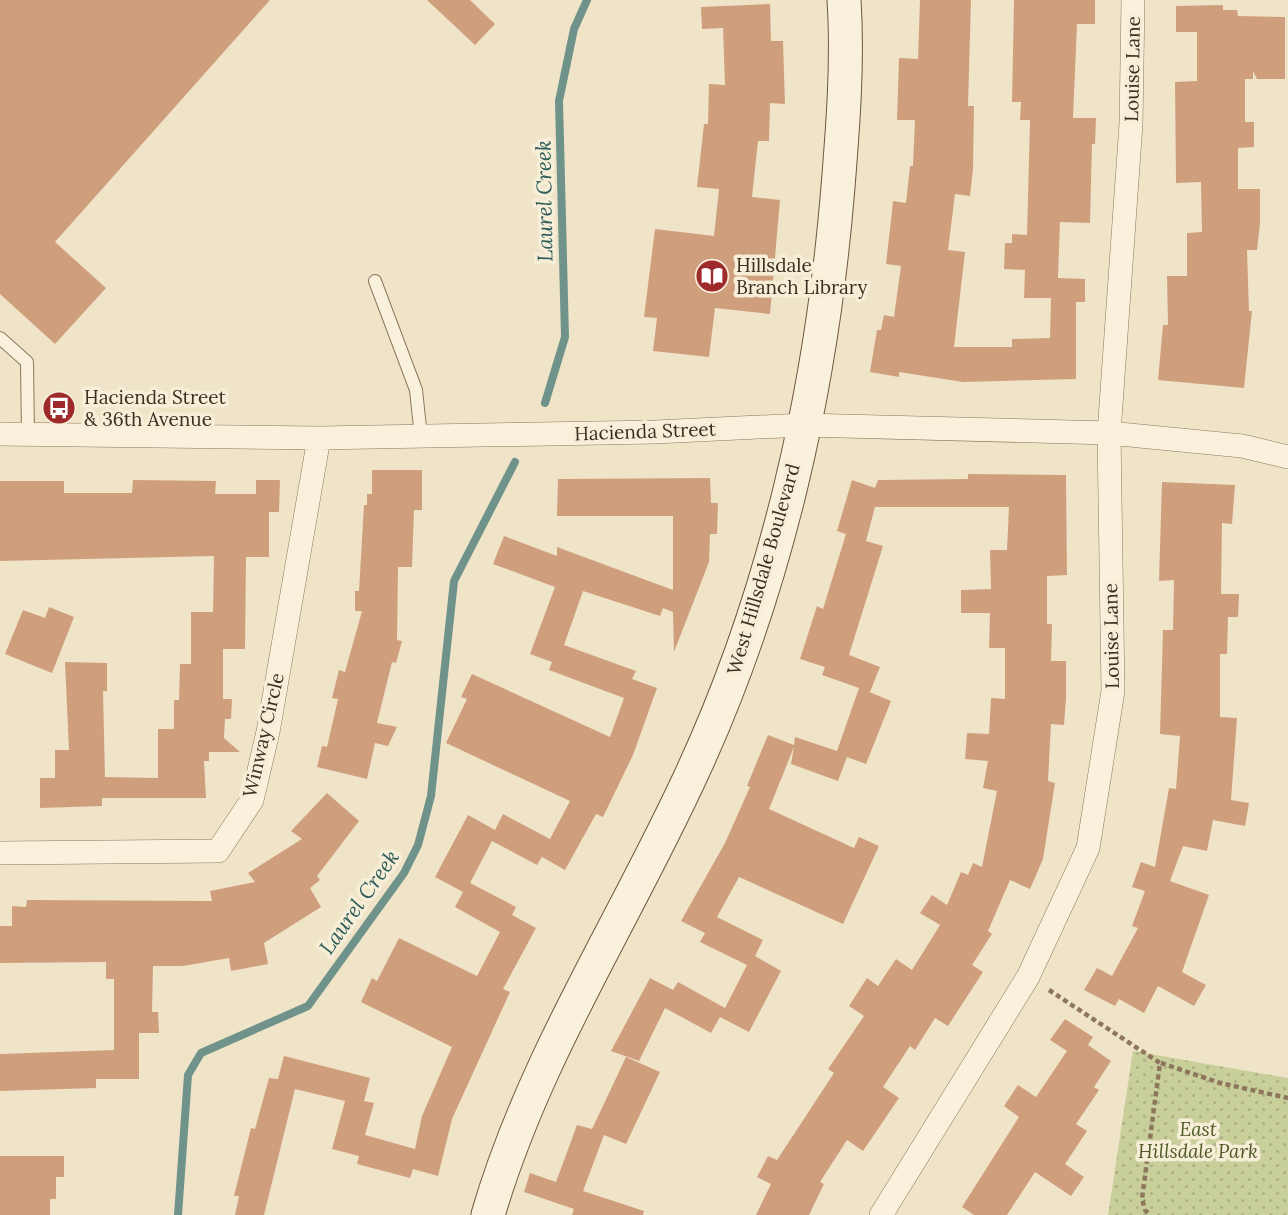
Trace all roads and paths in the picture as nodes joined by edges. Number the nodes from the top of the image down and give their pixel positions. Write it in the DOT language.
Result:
graph roads {
  1 [pos="844,0"];
  2 [pos="1133,0"];
  3 [pos="375,281"];
  4 [pos="0,338"];
  5 [pos="803,425"];
  6 [pos="1109,433"];
  7 [pos="0,435"];
  8 [pos="28,435"];
  9 [pos="421,437"];
  10 [pos="319,438"];
  11 [pos="1288,457"];
  12 [pos="0,853"];
  13 [pos="1028,977"];
  14 [pos="1160,1063"];
  15 [pos="1288,1098"];
  16 [pos="488,1215"];
  17 [pos="881,1215"];
  18 [pos="1150,1215"];
  1 -- 5 [label="main road, West Hillsdale Boulevard"];
  2 -- 6 [label="street, Louise Lane"];
  3 -- 9 [label="lane"];
  4 -- 8 [label="lane"];
  5 -- 6 [label="street, Hacienda Street"];
  5 -- 9 [label="street, Hacienda Street"];
  5 -- 16 [label="main road, West Hillsdale Boulevard"];
  6 -- 11 [label="street, Hacienda Street"];
  6 -- 13 [label="street, Louise Lane"];
  7 -- 8 [label="street, Hacienda Street"];
  8 -- 10 [label="street, Hacienda Street"];
  9 -- 10 [label="street, Hacienda Street"];
  10 -- 12 [label="street, Winway Circle"];
  13 -- 14 [label="path"];
  13 -- 17 [label="street, Louise Lane"];
  14 -- 15 [label="path"];
  14 -- 18 [label="path"];
}
